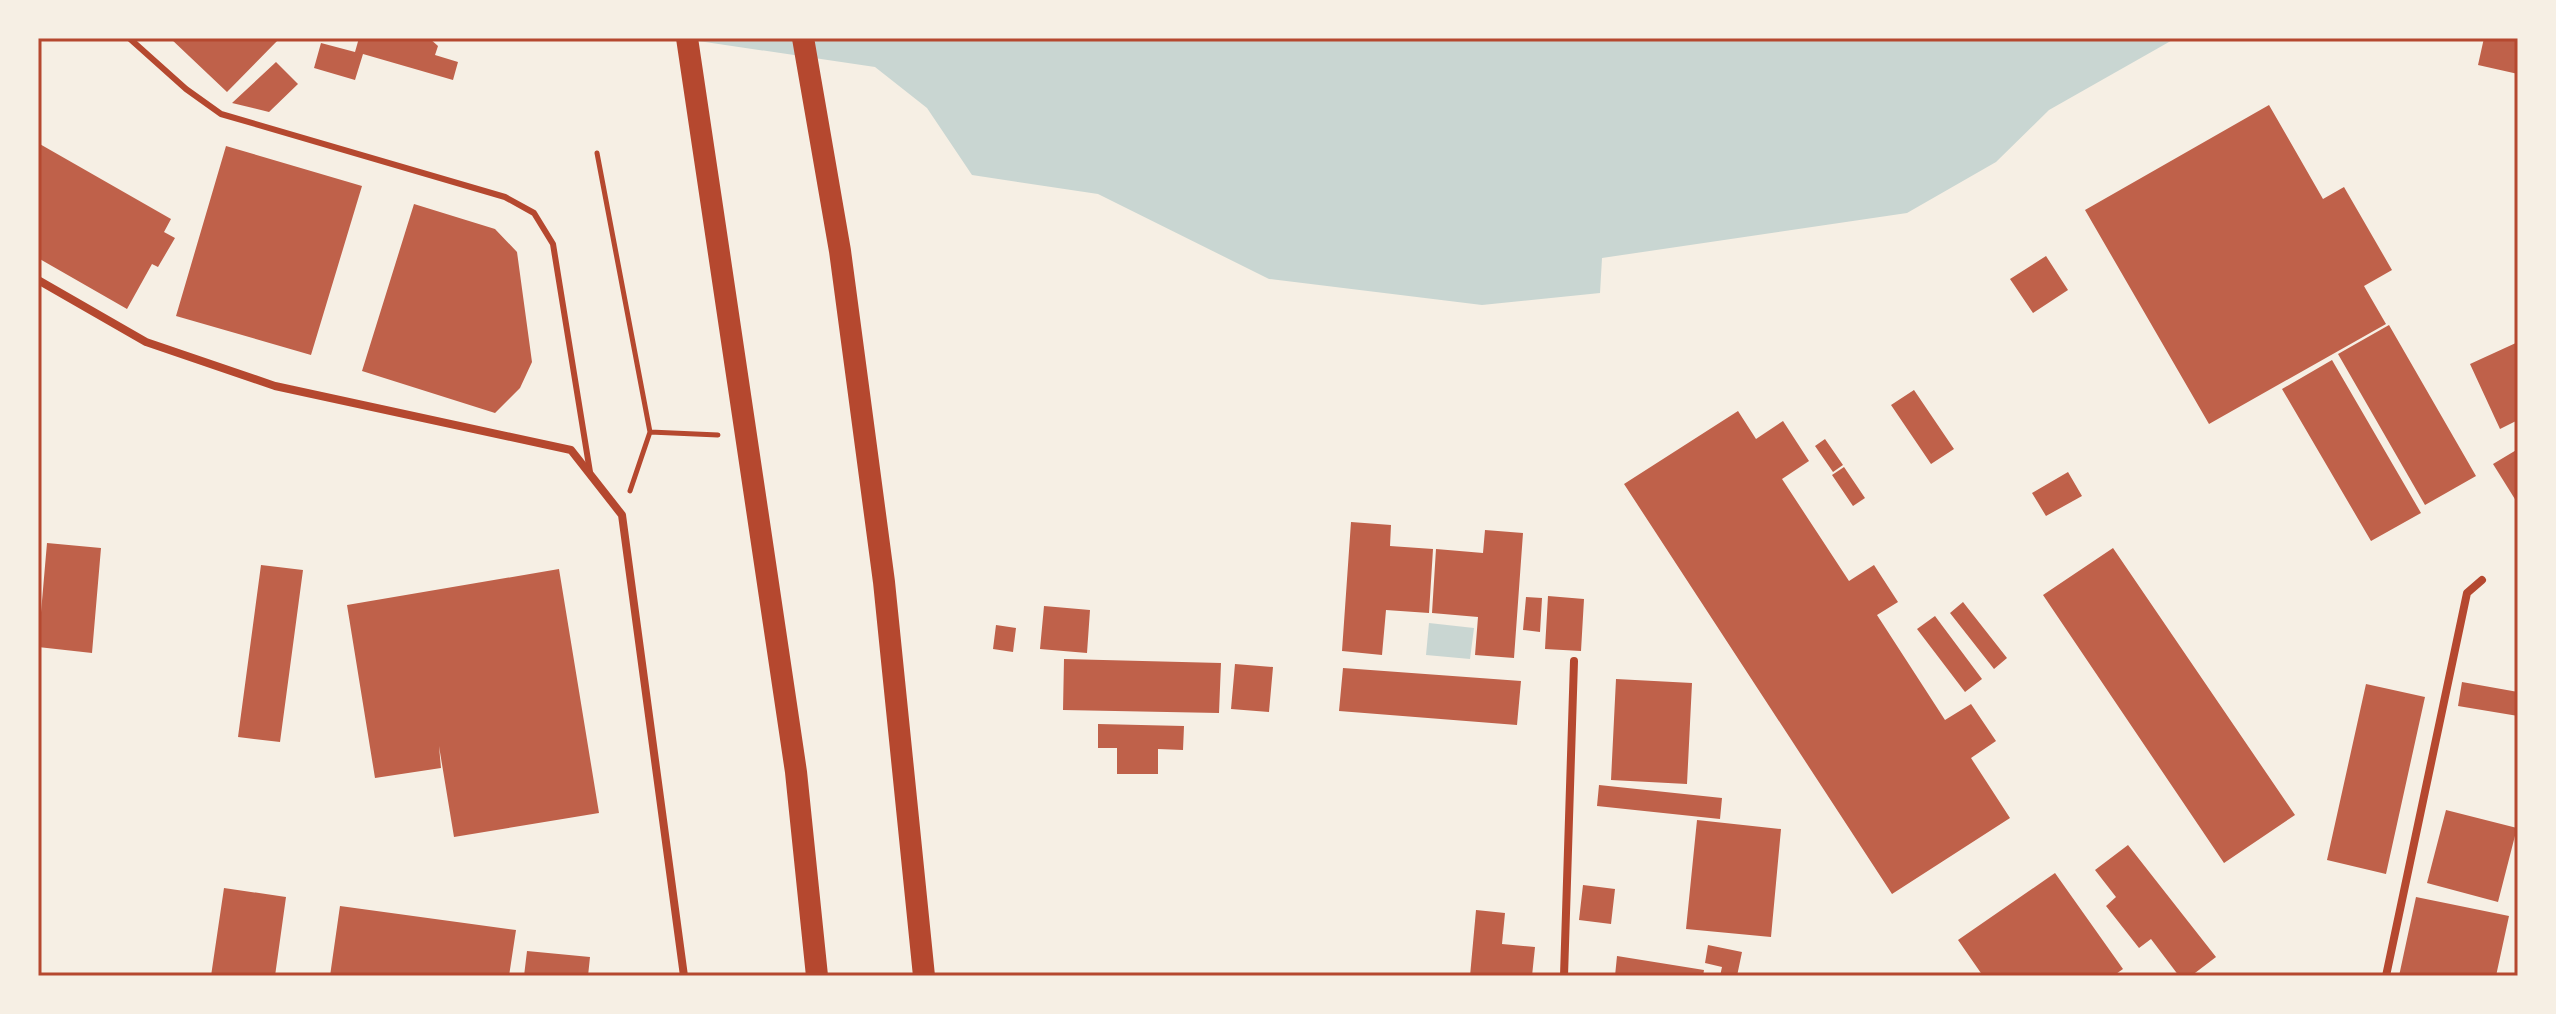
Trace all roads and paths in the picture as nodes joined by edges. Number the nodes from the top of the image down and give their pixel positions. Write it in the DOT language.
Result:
graph roads {
  1 [pos="129,38"];
  2 [pos="687,38"];
  3 [pos="803,38"];
  4 [pos="597,153"];
  5 [pos="38,280"];
  6 [pos="650,432"];
  7 [pos="719,436"];
  8 [pos="591,475"];
  9 [pos="622,515"];
  10 [pos="2482,580"];
  11 [pos="1574,661"];
  12 [pos="684,976"];
  13 [pos="817,976"];
  14 [pos="924,976"];
  15 [pos="1564,976"];
  16 [pos="2386,976"];
  1 -- 8 [label="lane"];
  2 -- 13 [label="highway"];
  3 -- 14 [label="highway"];
  4 -- 6 [label="path"];
  5 -- 8 [label="street"];
  6 -- 7 [label="path"];
  6 -- 9 [label="path"];
  8 -- 9 [label="street"];
  9 -- 12 [label="street"];
  10 -- 16 [label="street"];
  11 -- 15 [label="street"];
}
